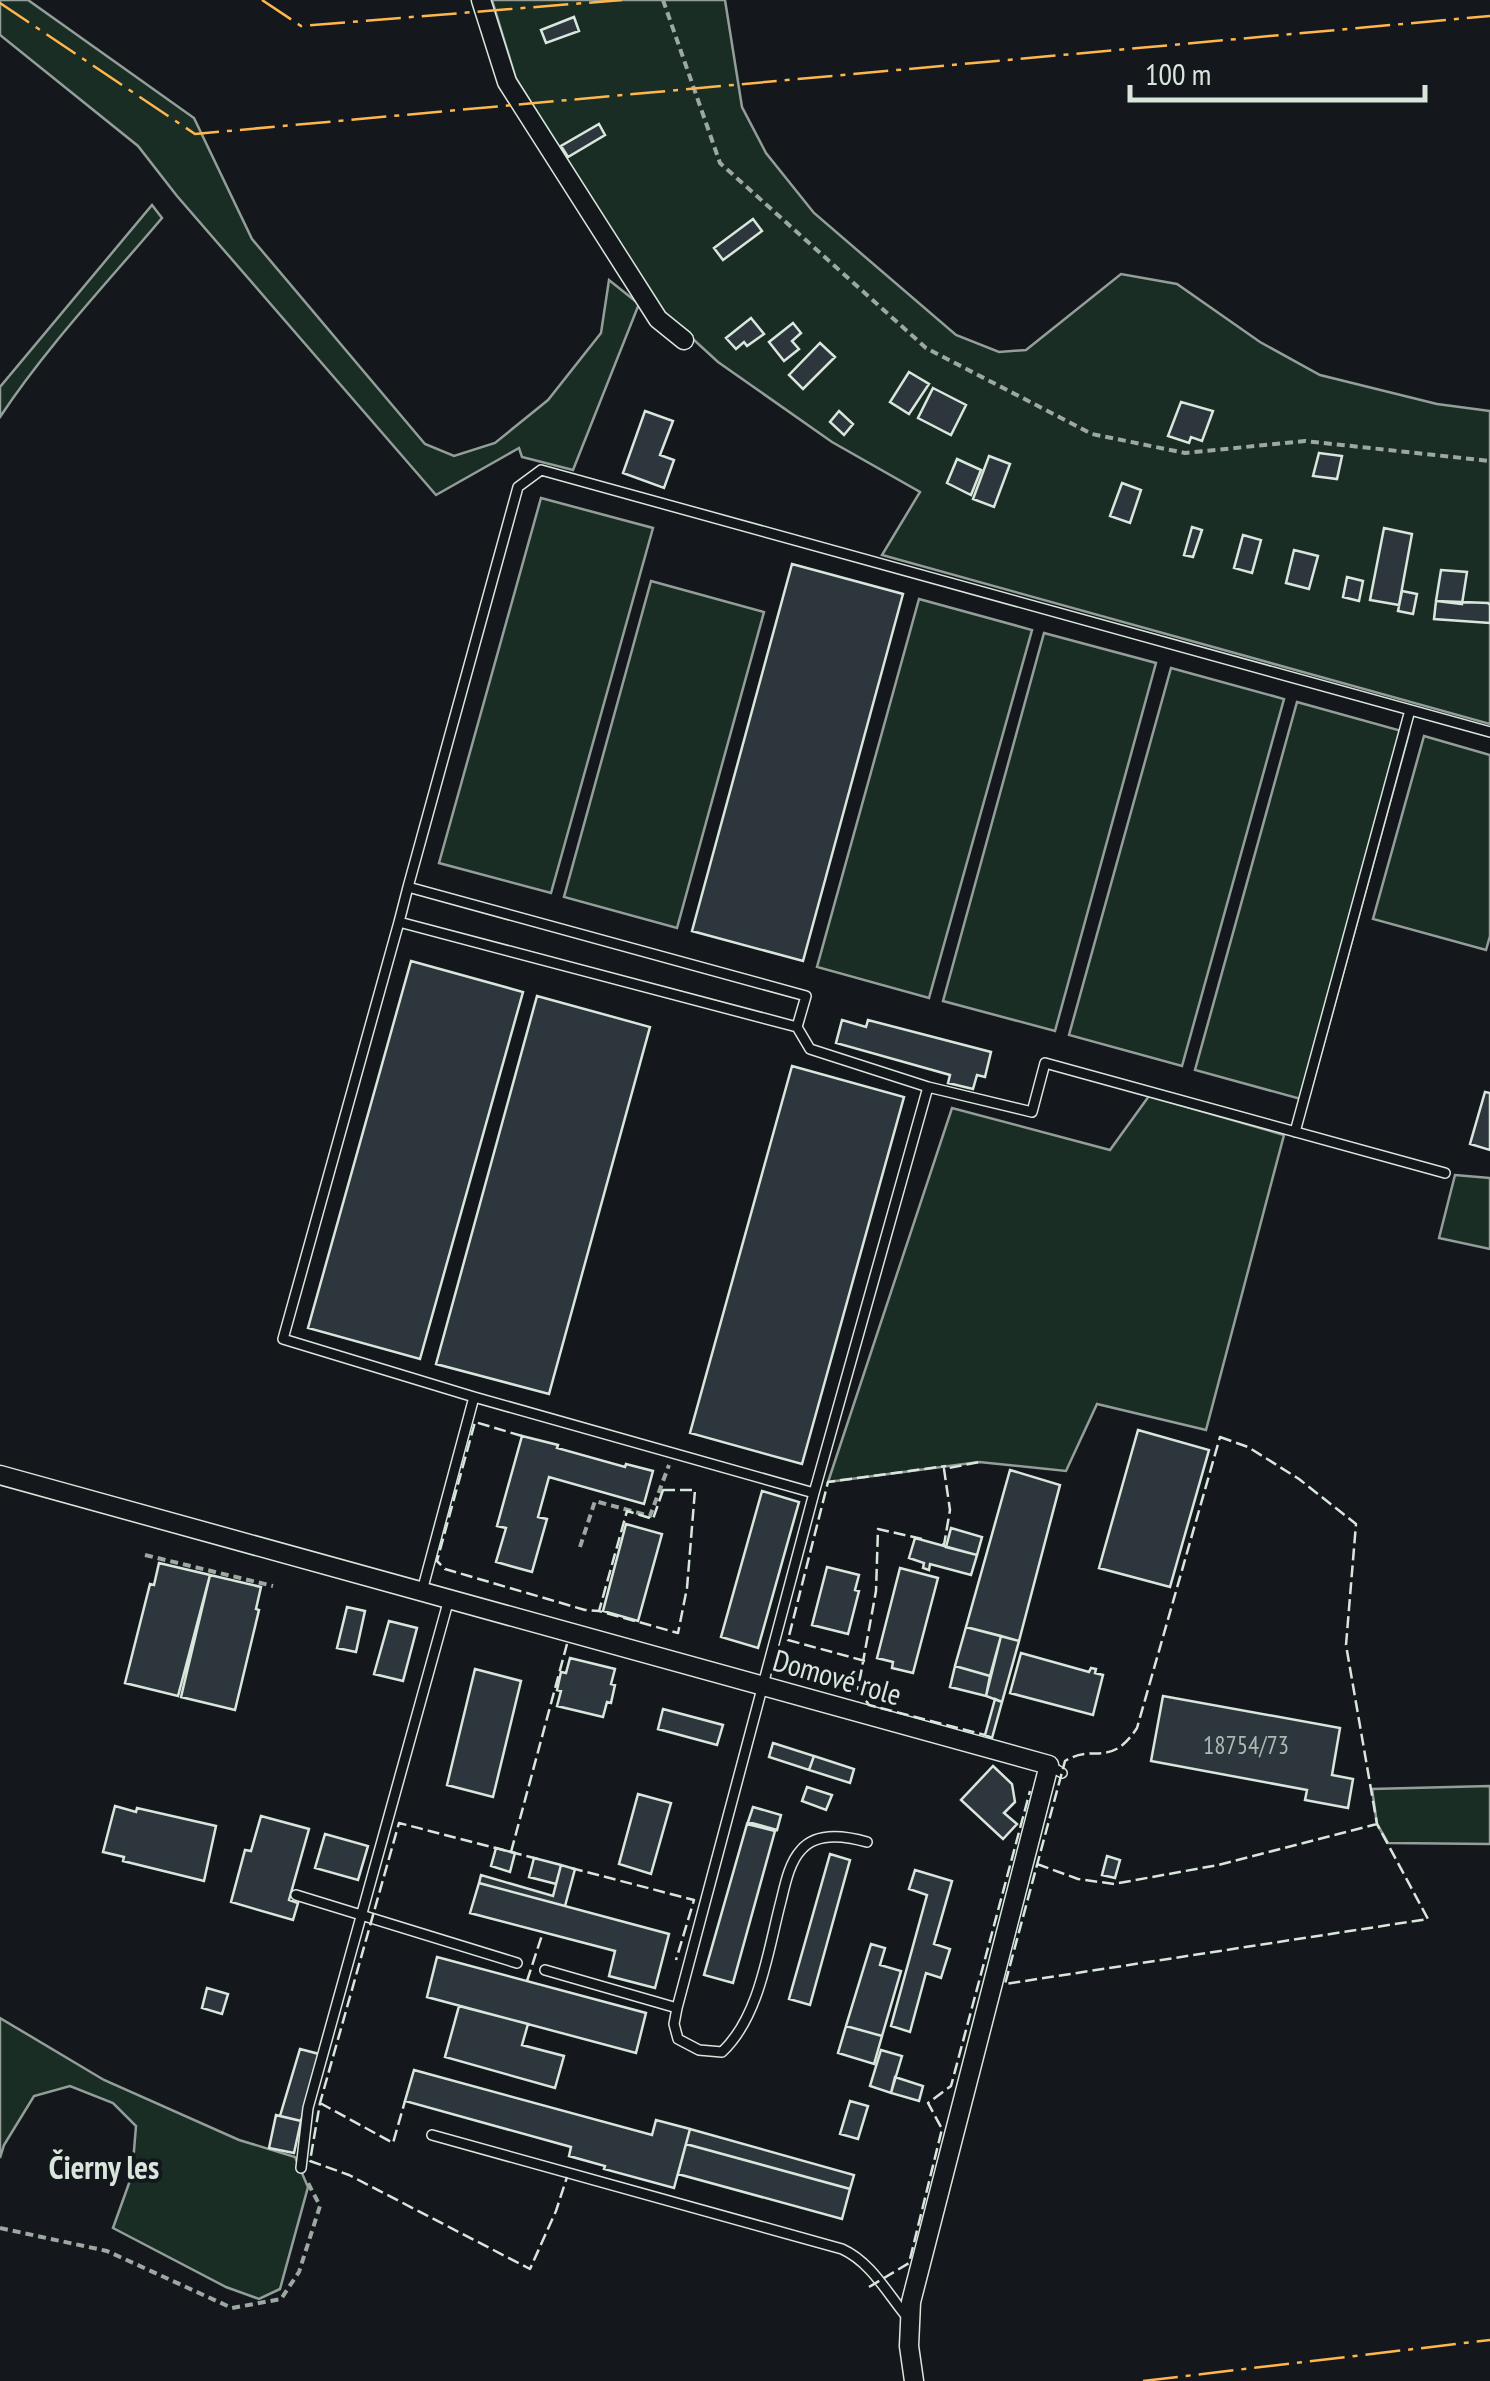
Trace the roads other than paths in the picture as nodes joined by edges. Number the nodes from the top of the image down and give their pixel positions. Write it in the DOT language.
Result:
graph roads {
  1 [pos="482,0"];
  2 [pos="684,340"];
  3 [pos="1410,710"];
  4 [pos="1490,732"];
  5 [pos="408,887"];
  6 [pos="399,922"];
  7 [pos="797,1028"];
  8 [pos="928,1086"];
  9 [pos="1295,1132"];
  10 [pos="1445,1174"];
  11 [pos="474,1396"];
  12 [pos="0,1474"];
  13 [pos="814,1493"];
  14 [pos="422,1592"];
  15 [pos="448,1599"];
  16 [pos="763,1686"];
  17 [pos="866,1842"];
  18 [pos="296,1895"];
  19 [pos="361,1916"];
  20 [pos="517,1963"];
  21 [pos="545,1970"];
  22 [pos="677,2008"];
  23 [pos="432,2135"];
  24 [pos="301,2168"];
  25 [pos="908,2319"];
  26 [pos="914,2381"];
  1 -- 2 [label="street"];
  3 -- 4 [label="lane"];
  3 -- 5 [label="lane"];
  3 -- 9 [label="lane"];
  5 -- 6 [label="lane"];
  5 -- 7 [label="lane"];
  6 -- 7 [label="lane"];
  6 -- 11 [label="lane"];
  7 -- 8 [label="lane"];
  8 -- 9 [label="lane"];
  8 -- 13 [label="lane"];
  9 -- 10 [label="lane"];
  11 -- 13 [label="lane"];
  11 -- 14 [label="lane"];
  12 -- 14 [label="street, Domové role"];
  13 -- 16 [label="lane"];
  14 -- 15 [label="street, Domové role"];
  15 -- 16 [label="street, Domové role"];
  15 -- 19 [label="lane"];
  16 -- 22 [label="lane"];
  16 -- 25 [label="street, Domové role"];
  17 -- 22 [label="lane"];
  18 -- 19 [label="lane"];
  19 -- 20 [label="lane"];
  19 -- 24 [label="lane"];
  21 -- 22 [label="lane"];
  23 -- 25 [label="lane"];
  25 -- 26 [label="street, Domové role"];
}
